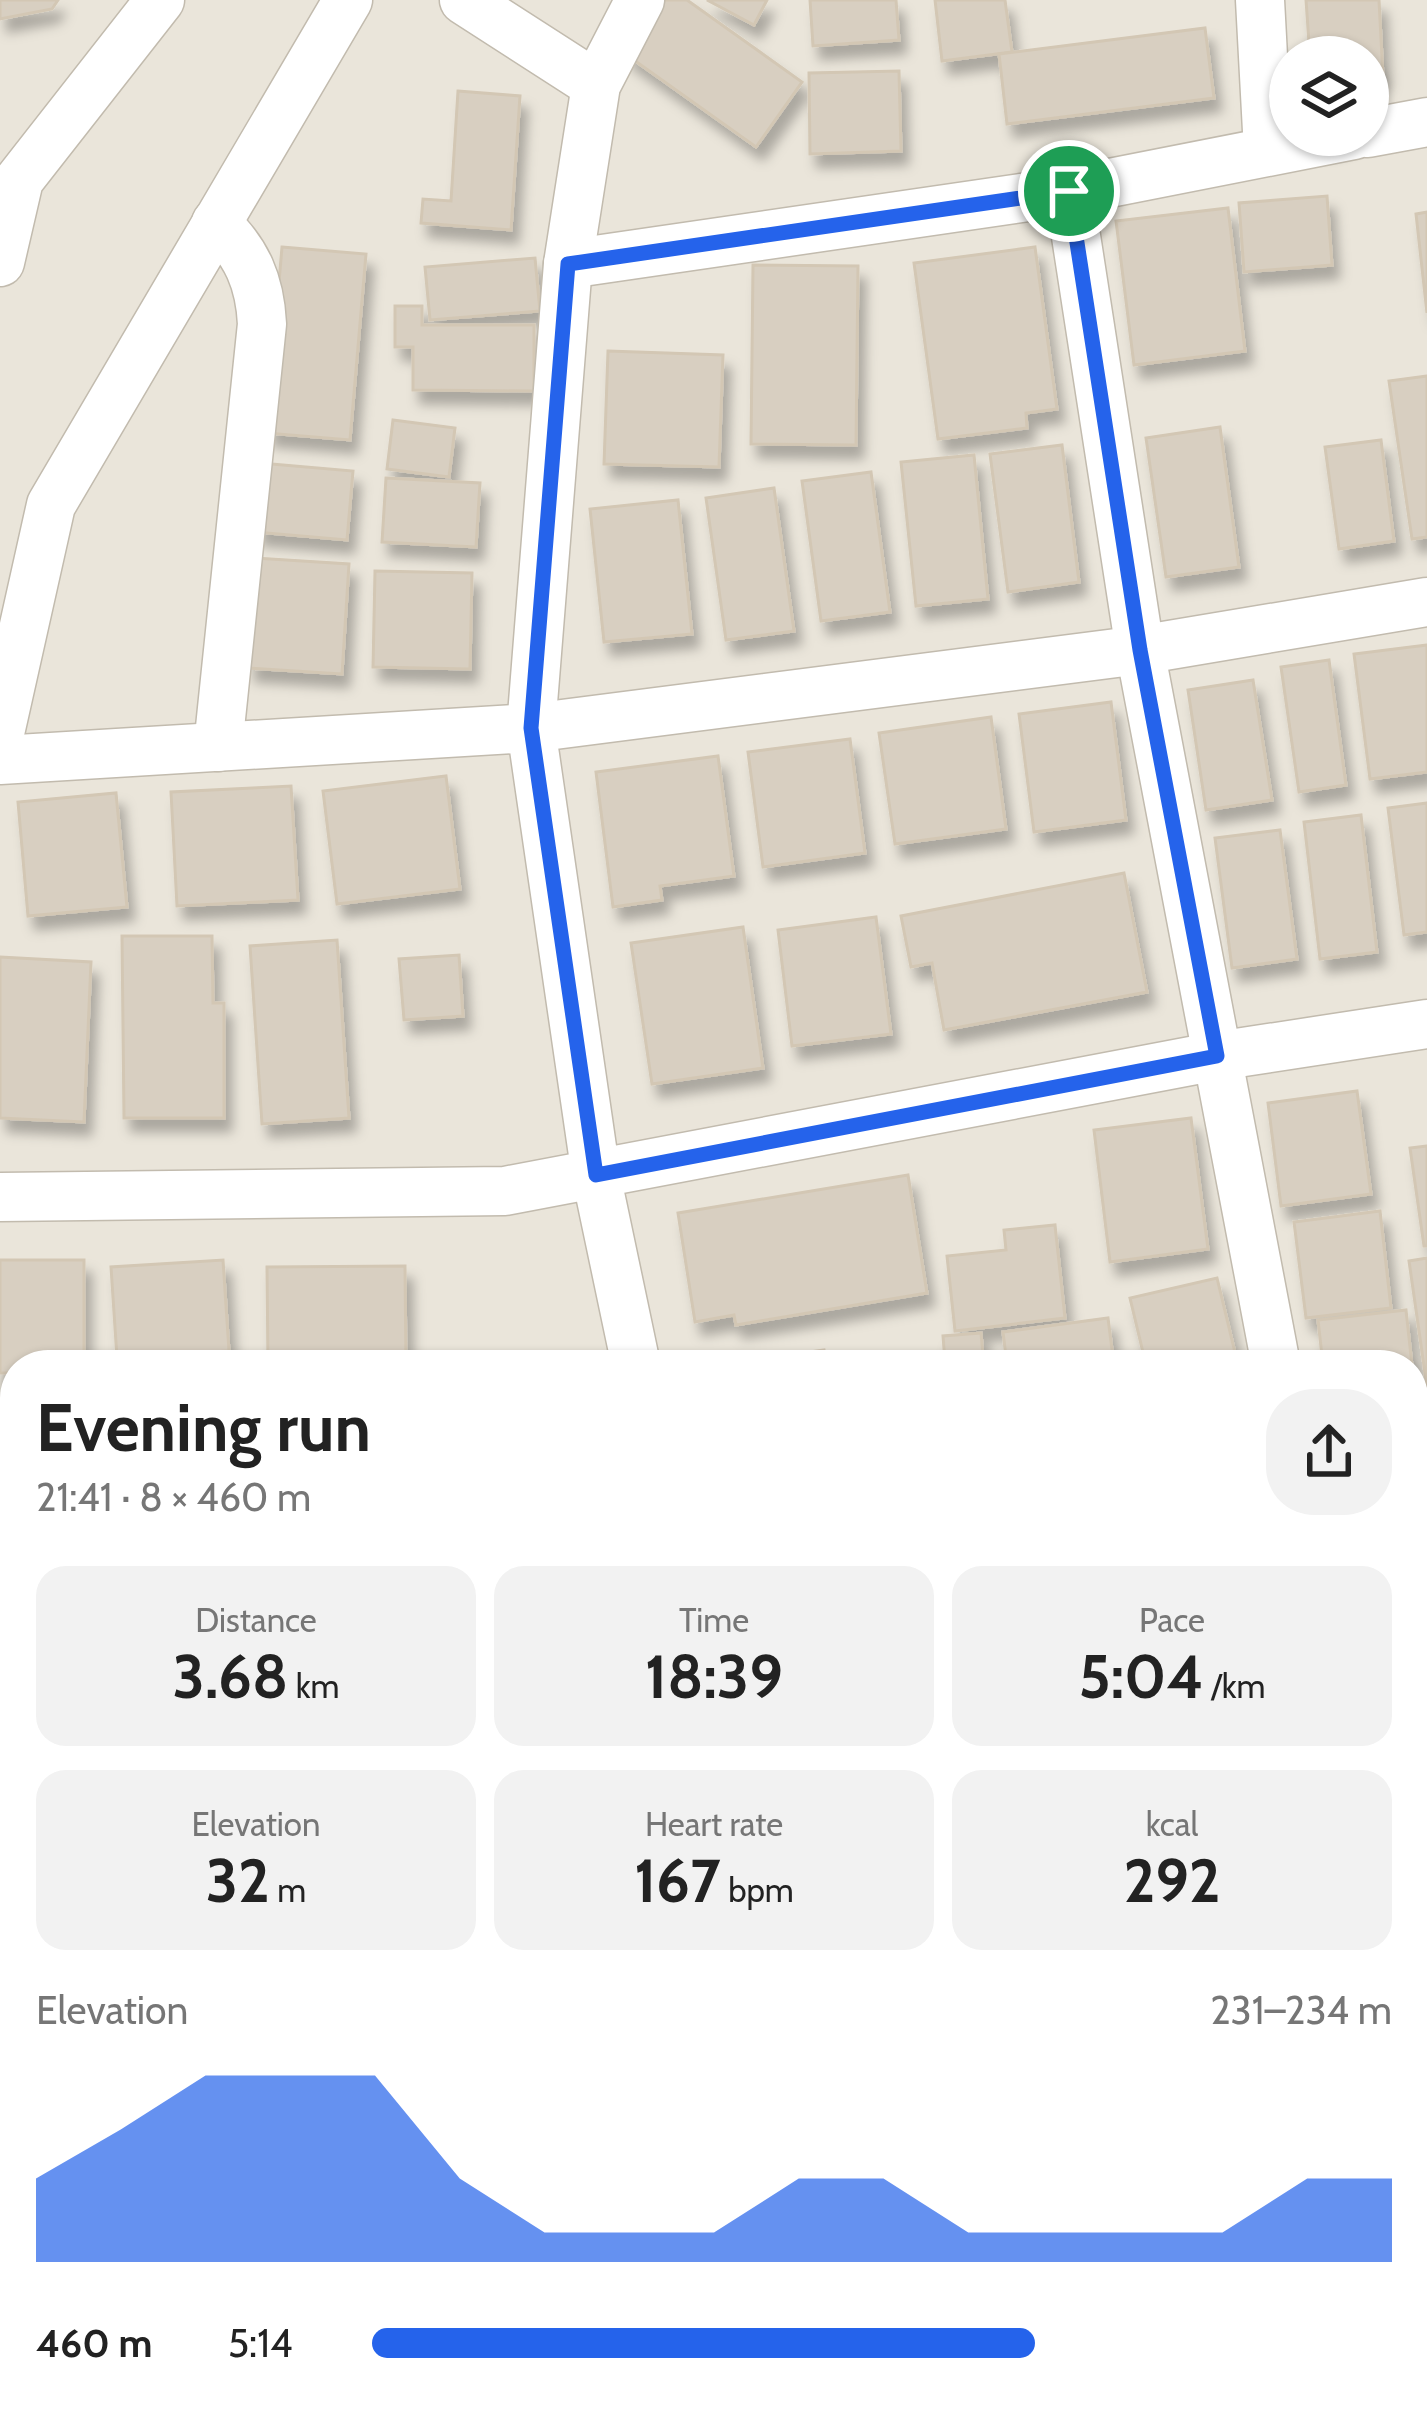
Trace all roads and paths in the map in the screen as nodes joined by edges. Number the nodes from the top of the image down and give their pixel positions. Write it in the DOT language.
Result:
graph roads {
  1 [pos="160,0"];
  2 [pos="348,0"];
  3 [pos="464,0"];
  4 [pos="640,0"];
  5 [pos="1260,0"];
  6 [pos="596,85"];
  7 [pos="1427,122"];
  8 [pos="1389,129"];
  9 [pos="1268,150"];
  10 [pos="1069,191"];
  11 [pos="216,223"];
  12 [pos="0,262"];
  13 [pos="568,264"];
  14 [pos="1427,602"];
  15 [pos="1140,650"];
  16 [pos="531,728"];
  17 [pos="0,733"];
  18 [pos="218,747"];
  19 [pos="0,760"];
  20 [pos="1427,1024"];
  21 [pos="1217,1056"];
  22 [pos="596,1175"];
  23 [pos="0,1197"];
  24 [pos="633,1350"];
  25 [pos="1273,1350"];
  1 -- 12 [label="street"];
  2 -- 11 [label="street"];
  3 -- 6 [label="street"];
  4 -- 6 [label="street"];
  5 -- 9 [label="street"];
  6 -- 13 [label="street"];
  7 -- 8 [label="street"];
  9 -- 10 [label="street"];
  10 -- 13 [label="street"];
  10 -- 15 [label="street"];
  11 -- 17 [label="street"];
  11 -- 18 [label="street"];
  13 -- 16 [label="street"];
  14 -- 15 [label="street"];
  15 -- 16 [label="street"];
  15 -- 21 [label="street"];
  16 -- 18 [label="street"];
  16 -- 22 [label="street"];
  18 -- 19 [label="street"];
  20 -- 21 [label="street"];
  21 -- 22 [label="street"];
  21 -- 25 [label="street"];
  22 -- 23 [label="street"];
  22 -- 24 [label="street"];
}
